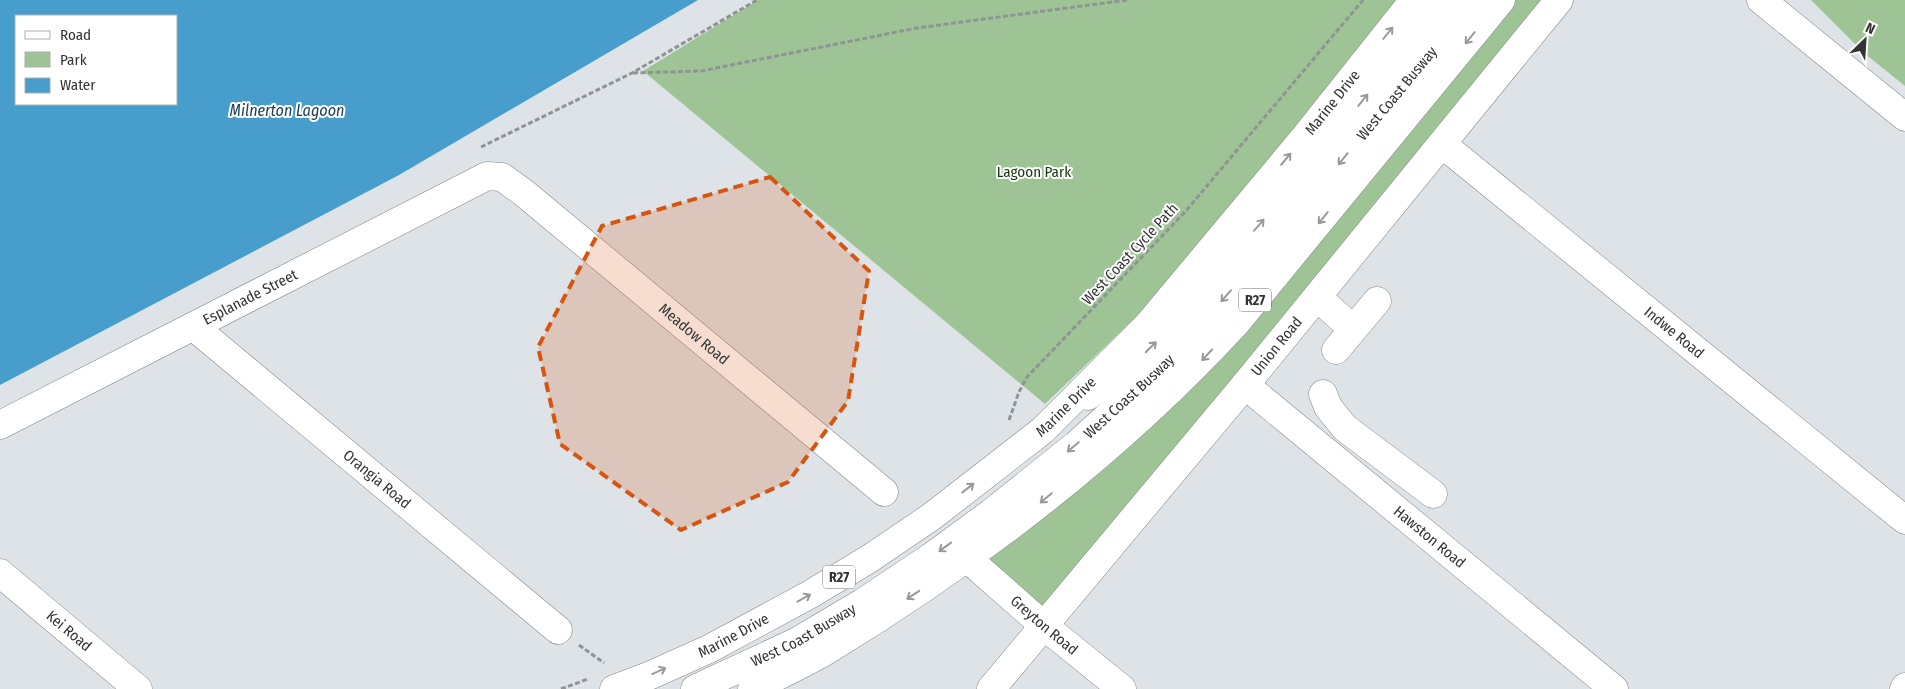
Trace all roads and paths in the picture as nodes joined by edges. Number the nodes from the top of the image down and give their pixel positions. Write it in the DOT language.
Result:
graph roads {
  1 [pos="757,0"];
  2 [pos="1127,0"];
  3 [pos="1363,0"];
  4 [pos="1414,0"];
  5 [pos="1444,0"];
  6 [pos="1474,0"];
  7 [pos="1501,0"];
  8 [pos="1559,0"];
  9 [pos="1761,0"];
  10 [pos="1905,117"];
  11 [pos="1442,144"];
  12 [pos="502,177"];
  13 [pos="1316,297"];
  14 [pos="1377,301"];
  15 [pos="194,327"];
  16 [pos="1353,329"];
  17 [pos="1336,350"];
  18 [pos="1245,384"];
  19 [pos="1324,394"];
  20 [pos="1007,423"];
  21 [pos="0,425"];
  22 [pos="1345,428"];
  23 [pos="1043,430"];
  24 [pos="1328,452"];
  25 [pos="884,492"];
  26 [pos="1433,494"];
  27 [pos="1905,520"];
  28 [pos="968,558"];
  29 [pos="0,573"];
  30 [pos="1043,625"];
  31 [pos="558,630"];
  32 [pos="605,664"];
  33 [pos="138,689"];
  34 [pos="614,689"];
  35 [pos="695,689"];
  36 [pos="752,689"];
  37 [pos="991,689"];
  38 [pos="1122,689"];
  39 [pos="1614,689"];
  1 -- 2 [label="path"];
  3 -- 20 [label="path, West Coast Cycle Path"];
  23 -- 4 [label="street, Marine Drive / R27, one-way"];
  23 -- 5 [label="street, West Coast Busway, one-way"];
  6 -- 35 [label="street, West Coast Busway, one-way"];
  7 -- 28 [label="street, R27, one-way"];
  8 -- 11 [label="street, Union Road"];
  9 -- 10 [label="street"];
  11 -- 13 [label="street, Union Road"];
  11 -- 27 [label="street, Indwe Road"];
  12 -- 15 [label="street, Esplanade Street"];
  12 -- 25 [label="street, Meadow Road"];
  13 -- 16 [label="street"];
  13 -- 18 [label="street, Union Road"];
  14 -- 16 [label="street"];
  15 -- 21 [label="street, Esplanade Street"];
  15 -- 31 [label="street, Orangia Road"];
  16 -- 17 [label="street"];
  18 -- 24 [label="street, Hawston Road"];
  18 -- 30 [label="street, Union Road"];
  19 -- 22 [label="street"];
  22 -- 24 [label="street"];
  22 -- 26 [label="street"];
  34 -- 23 [label="street, Marine Drive / R27, one-way"];
  24 -- 39 [label="street, Hawston Road"];
  28 -- 30 [label="street, Greyton Road"];
  28 -- 36 [label="street, R27, one-way"];
  29 -- 33 [label="street, Kei Road"];
  30 -- 37 [label="street, Union Road"];
  30 -- 38 [label="street, Greyton Road"];
  31 -- 32 [label="path"];
}
